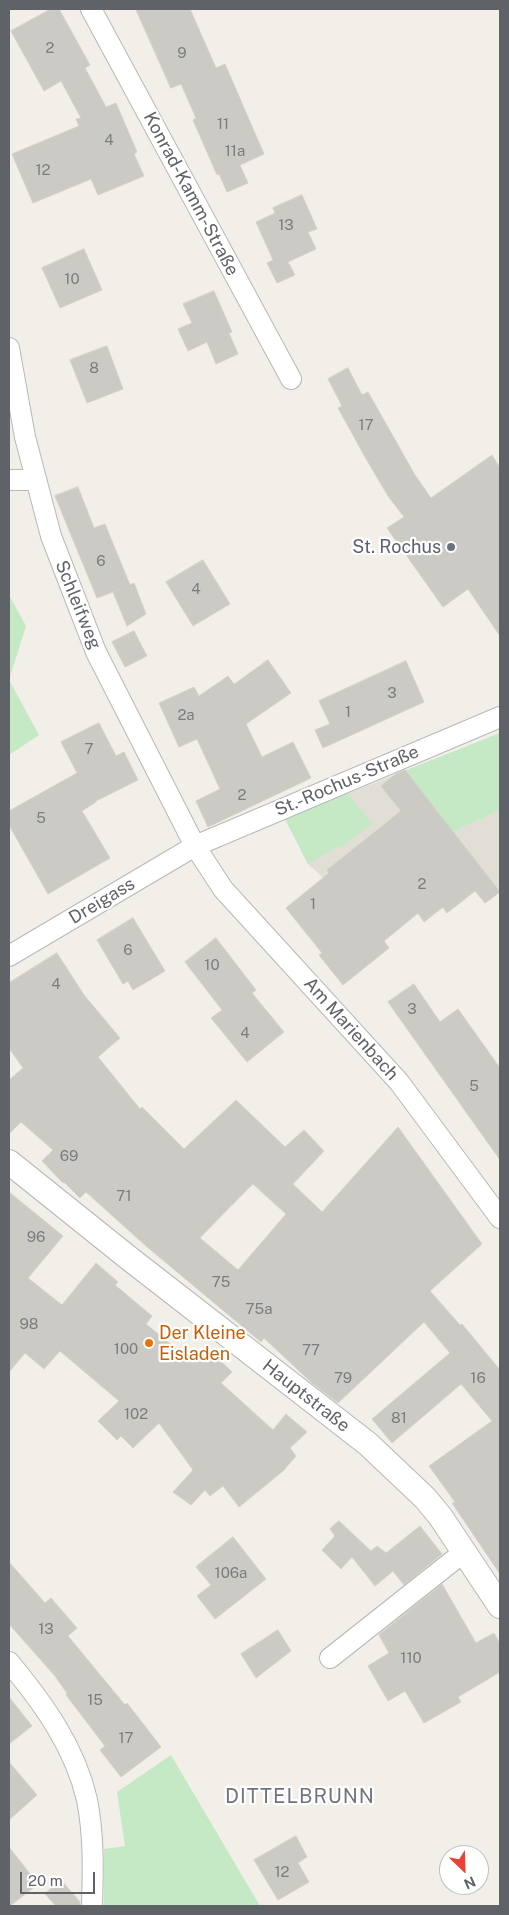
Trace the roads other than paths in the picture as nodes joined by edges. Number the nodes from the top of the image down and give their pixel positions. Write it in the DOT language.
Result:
graph roads {
  1 [pos="91,9"];
  2 [pos="9,348"];
  3 [pos="291,380"];
  4 [pos="9,480"];
  5 [pos="36,480"];
  6 [pos="500,717"];
  7 [pos="195,846"];
  8 [pos="9,956"];
  9 [pos="9,1162"];
  10 [pos="500,1218"];
  11 [pos="464,1552"];
  12 [pos="500,1606"];
  13 [pos="330,1658"];
  14 [pos="9,1662"];
  15 [pos="92,1906"];
  1 -- 3 [label="street, Konrad-Kamm-Straße"];
  2 -- 5 [label="street, Schleifweg"];
  4 -- 5 [label="street"];
  5 -- 7 [label="street, Schleifweg"];
  6 -- 7 [label="street, St.-Rochus-Straße"];
  7 -- 8 [label="street, Dreigass"];
  7 -- 10 [label="street, Am Marienbach"];
  9 -- 11 [label="street, Hauptstraße"];
  11 -- 12 [label="street, Hauptstraße"];
  11 -- 13 [label="street"];
  14 -- 15 [label="street"];
}
